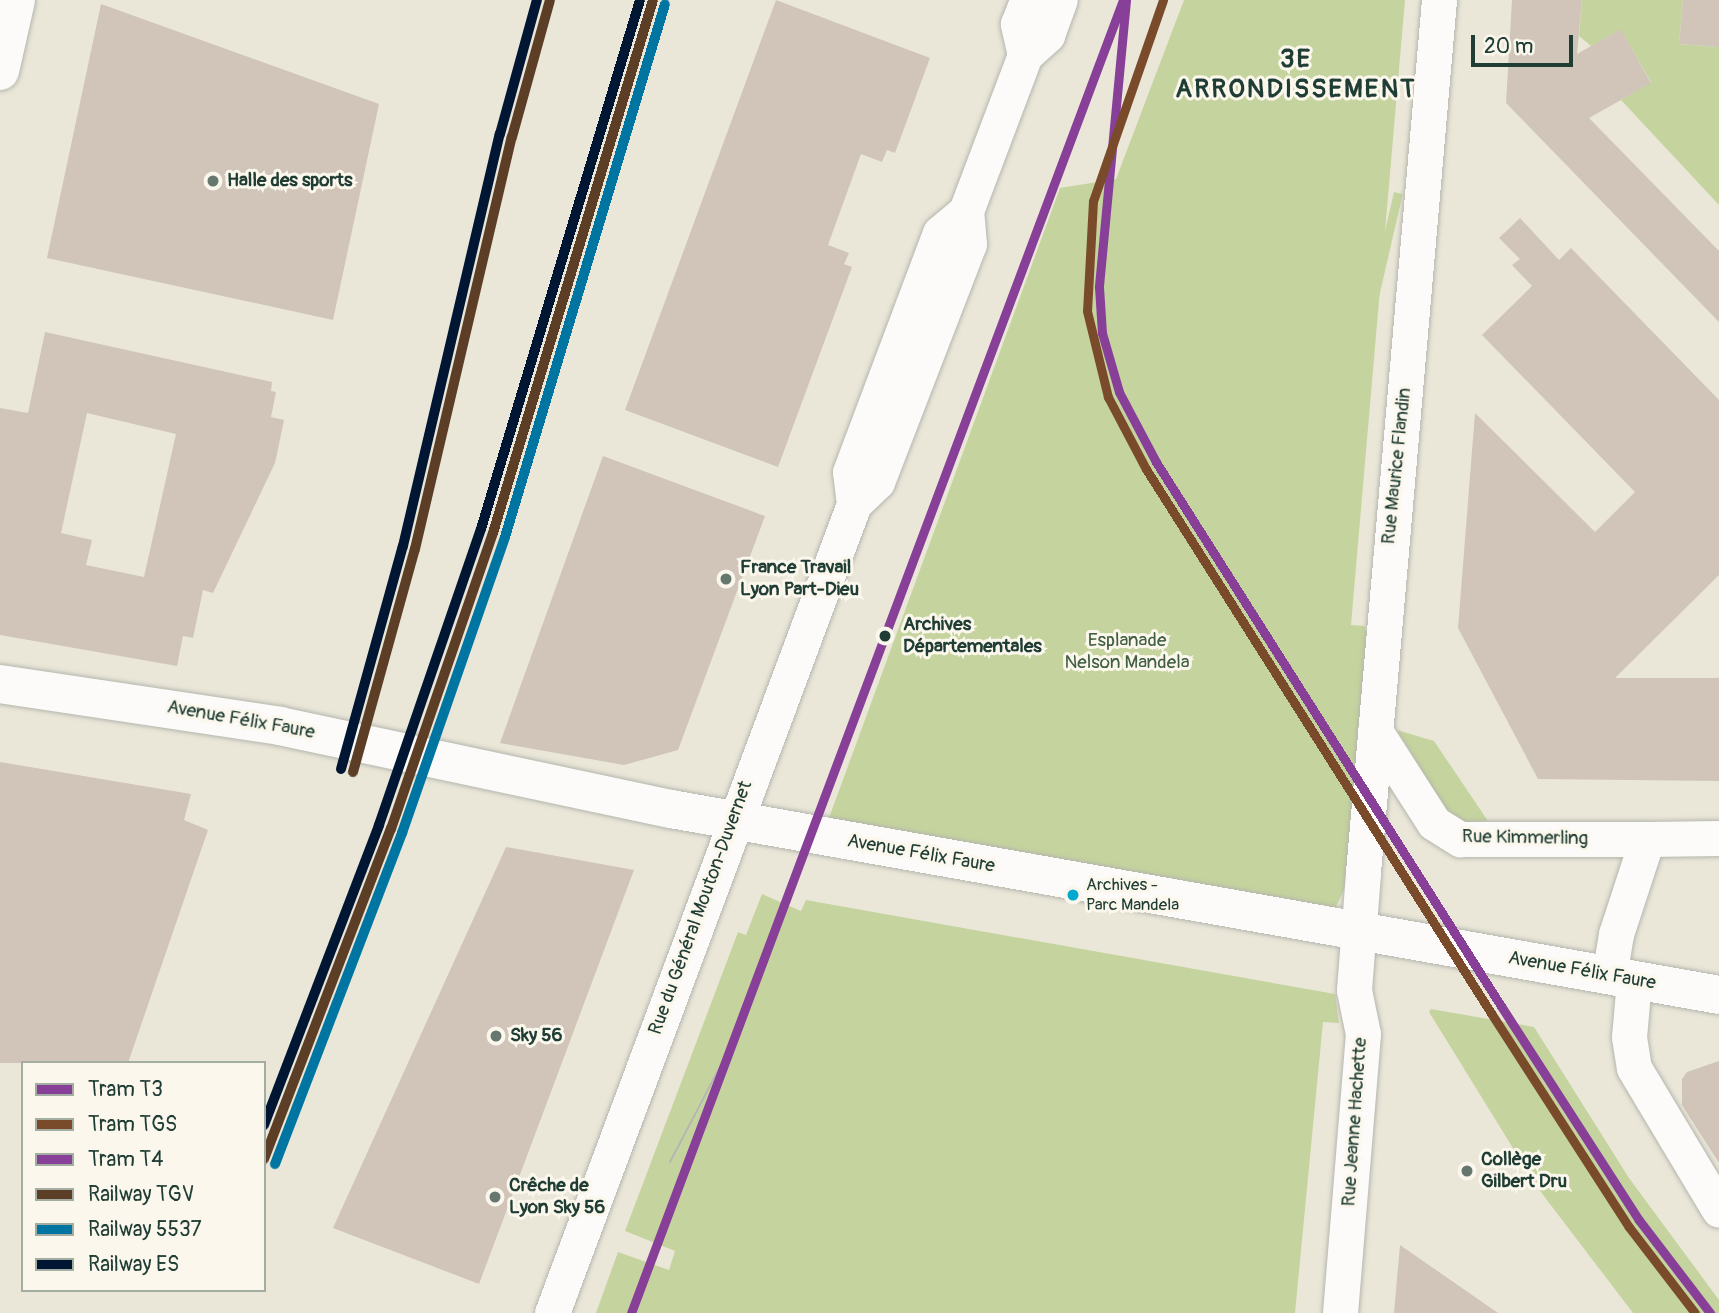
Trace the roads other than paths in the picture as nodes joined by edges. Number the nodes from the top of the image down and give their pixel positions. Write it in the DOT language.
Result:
graph roads {
  1 [pos="16,0"];
  2 [pos="1027,0"];
  3 [pos="1060,0"];
  4 [pos="1439,0"];
  5 [pos="1024,55"];
  6 [pos="0,71"];
  7 [pos="0,684"];
  8 [pos="1375,731"];
  9 [pos="733,819"];
  10 [pos="1719,838"];
  11 [pos="1647,839"];
  12 [pos="1359,931"];
  13 [pos="1621,978"];
  14 [pos="1719,996"];
  15 [pos="1719,1210"];
  16 [pos="552,1313"];
  17 [pos="1340,1313"];
  1 -- 6 [label="main road"];
  2 -- 5 [label="street, Rue du Général Mouton-Duvernet"];
  3 -- 5 [label="street, Rue du Général Mouton-Duvernet"];
  4 -- 8 [label="street, Rue Maurice Flandin"];
  5 -- 9 [label="street, Rue du Général Mouton-Duvernet"];
  7 -- 9 [label="main road, Avenue Félix Faure"];
  8 -- 11 [label="street, Rue Kimmerling"];
  8 -- 12 [label="street, Rue Maurice Flandin"];
  9 -- 12 [label="main road, Avenue Félix Faure"];
  9 -- 16 [label="street, Rue du Général Mouton-Duvernet"];
  10 -- 11 [label="street, Rue Kimmerling"];
  11 -- 13 [label="street"];
  12 -- 13 [label="main road, Avenue Félix Faure"];
  12 -- 17 [label="street, Rue Jeanne Hachette"];
  13 -- 14 [label="main road, Avenue Félix Faure"];
  13 -- 15 [label="street"];
}
